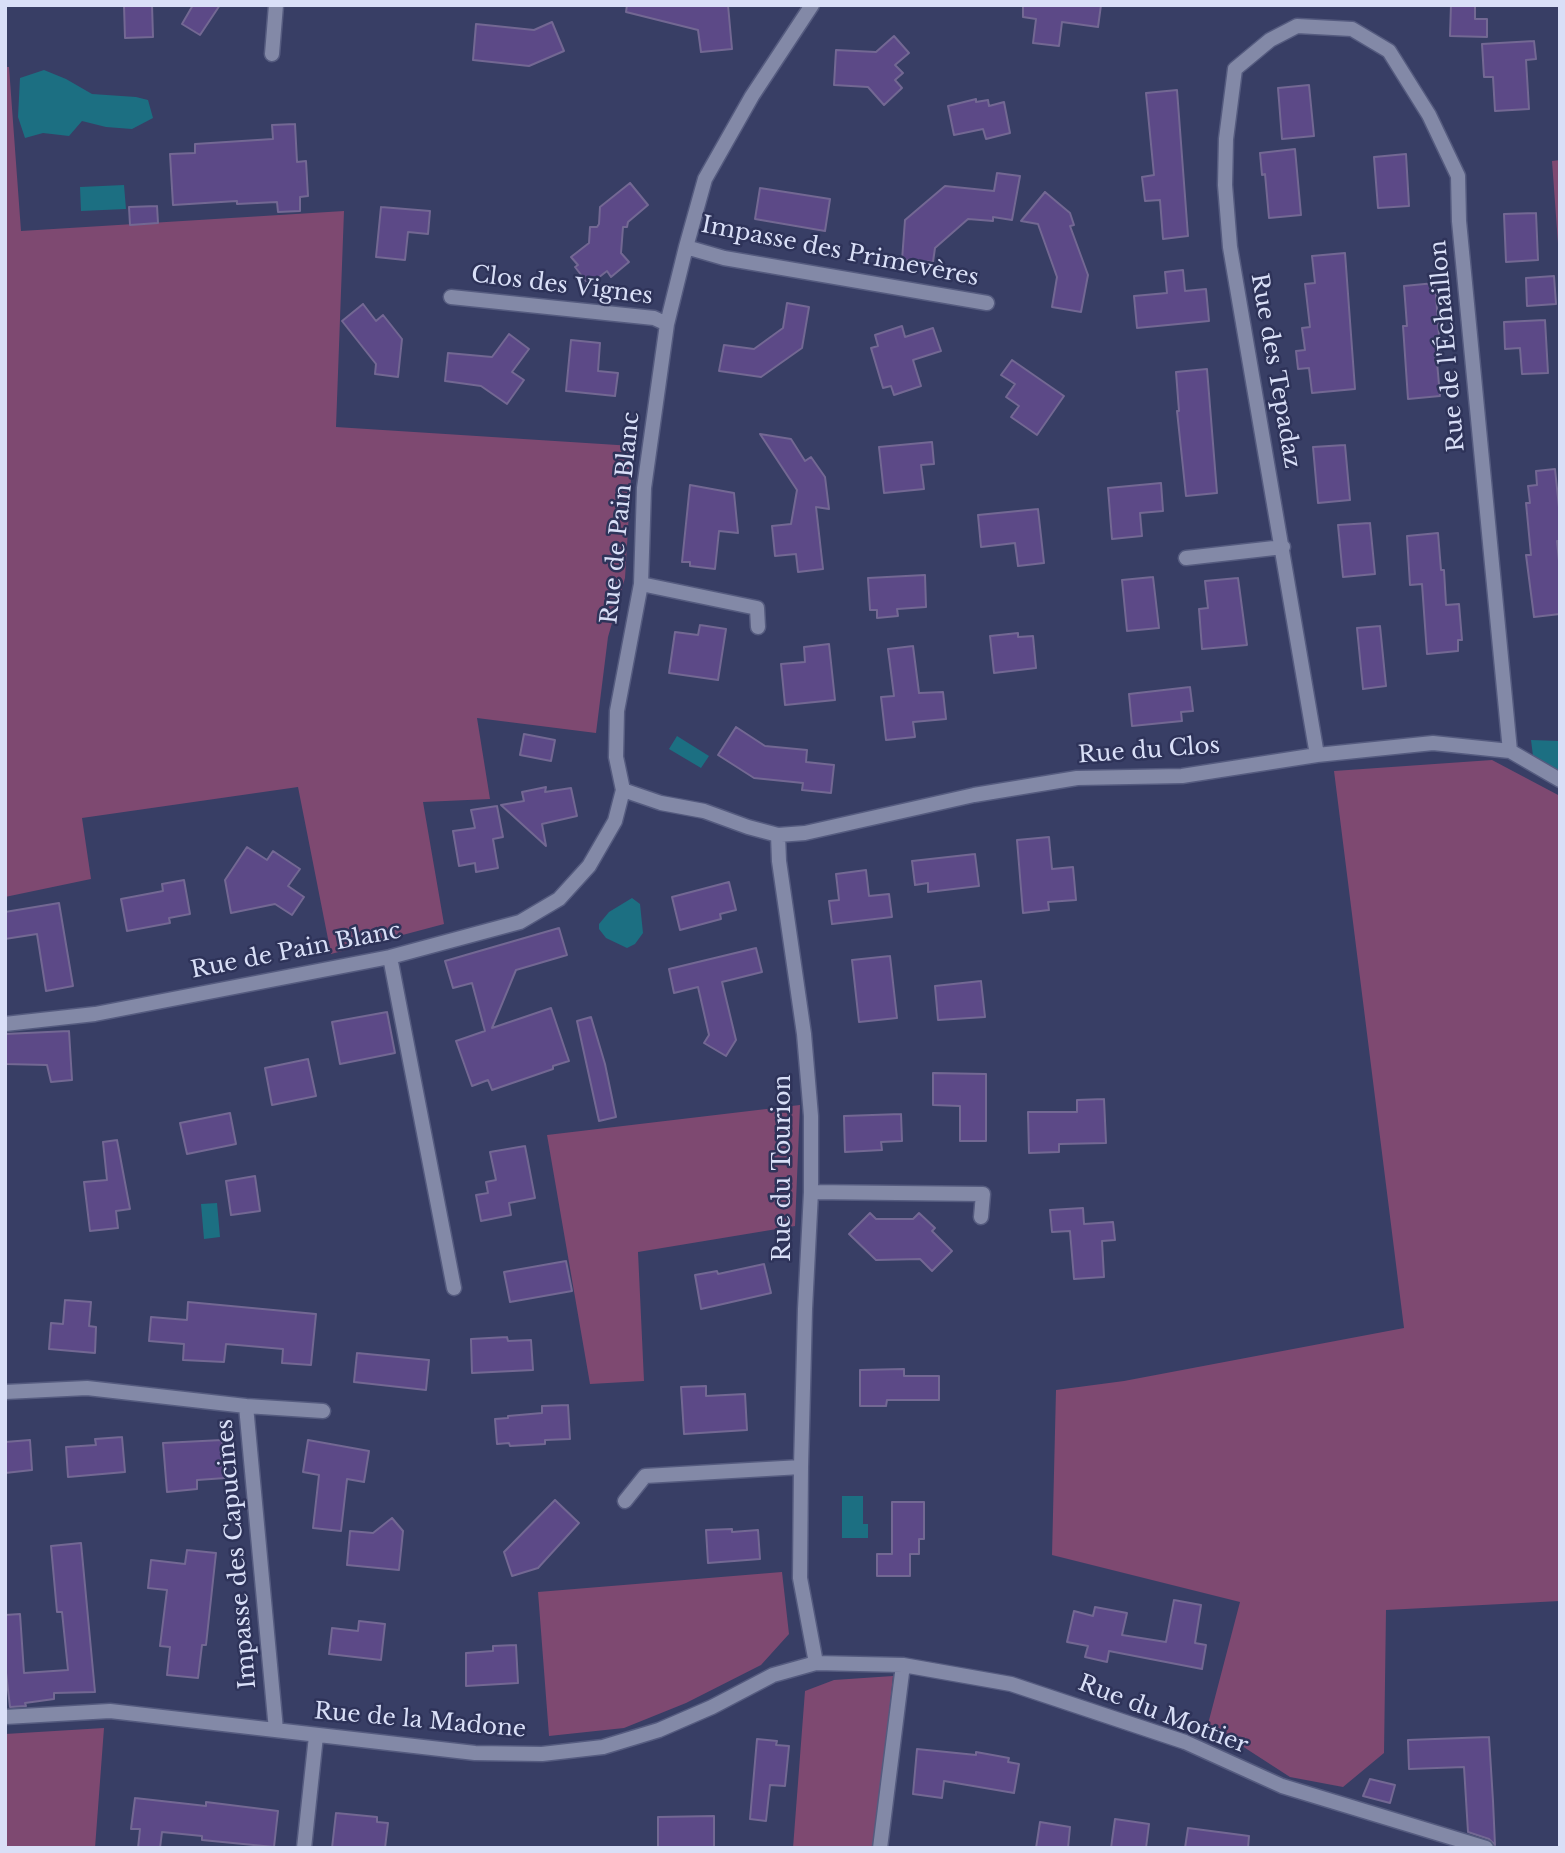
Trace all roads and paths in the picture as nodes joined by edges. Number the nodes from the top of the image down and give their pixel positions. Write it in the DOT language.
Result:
graph roads {
  1 [pos="276,5"];
  2 [pos="813,5"];
  3 [pos="1297,26"];
  4 [pos="272,54"];
  5 [pos="686,247"];
  6 [pos="451,297"];
  7 [pos="987,303"];
  8 [pos="667,324"];
  9 [pos="1283,547"];
  10 [pos="1186,558"];
  11 [pos="641,584"];
  12 [pos="758,627"];
  13 [pos="1510,751"];
  14 [pos="1317,755"];
  15 [pos="1560,780"];
  16 [pos="623,790"];
  17 [pos="778,835"];
  18 [pos="390,957"];
  19 [pos="5,1024"];
  20 [pos="811,1192"];
  21 [pos="981,1217"];
  22 [pos="454,1288"];
  23 [pos="5,1392"];
  24 [pos="246,1406"];
  25 [pos="323,1411"];
  26 [pos="801,1467"];
  27 [pos="625,1501"];
  28 [pos="816,1663"];
  29 [pos="903,1665"];
  30 [pos="5,1717"];
  31 [pos="276,1730"];
  32 [pos="316,1736"];
  33 [pos="303,1848"];
  34 [pos="880,1848"];
  35 [pos="1486,1848"];
  1 -- 4 [label="street"];
  2 -- 5 [label="street, Rue de Pain Blanc"];
  3 -- 9 [label="street, Rue des Tepadaz"];
  3 -- 13 [label="street, Rue de l'Échaillon"];
  5 -- 7 [label="street, Impasse des Primevères"];
  5 -- 8 [label="street, Rue de Pain Blanc"];
  6 -- 8 [label="street, Clos des Vignes"];
  8 -- 11 [label="street, Rue de Pain Blanc"];
  9 -- 10 [label="street"];
  9 -- 14 [label="street, Rue des Tepadaz"];
  11 -- 12 [label="street"];
  11 -- 16 [label="street, Rue de Pain Blanc"];
  13 -- 14 [label="street, Rue du Clos"];
  13 -- 15 [label="street, Rue du Clos"];
  14 -- 17 [label="street, Rue du Clos"];
  16 -- 17 [label="street"];
  16 -- 18 [label="street, Rue de Pain Blanc"];
  17 -- 20 [label="street, Rue du Tourion"];
  18 -- 19 [label="street, Rue de Pain Blanc"];
  18 -- 22 [label="street"];
  20 -- 21 [label="street"];
  20 -- 26 [label="street, Rue du Tourion"];
  23 -- 24 [label="street, Impasse des Capucines"];
  24 -- 25 [label="street"];
  24 -- 31 [label="street, Impasse des Capucines"];
  26 -- 27 [label="street"];
  26 -- 28 [label="street, Rue du Tourion"];
  28 -- 29 [label="street, Rue du Mottier"];
  28 -- 32 [label="street, Rue de la Madone"];
  29 -- 34 [label="street"];
  29 -- 35 [label="street, Rue du Mottier"];
  30 -- 31 [label="street, Rue de la Madone"];
  31 -- 32 [label="street, Rue de la Madone"];
  32 -- 33 [label="street"];
}
